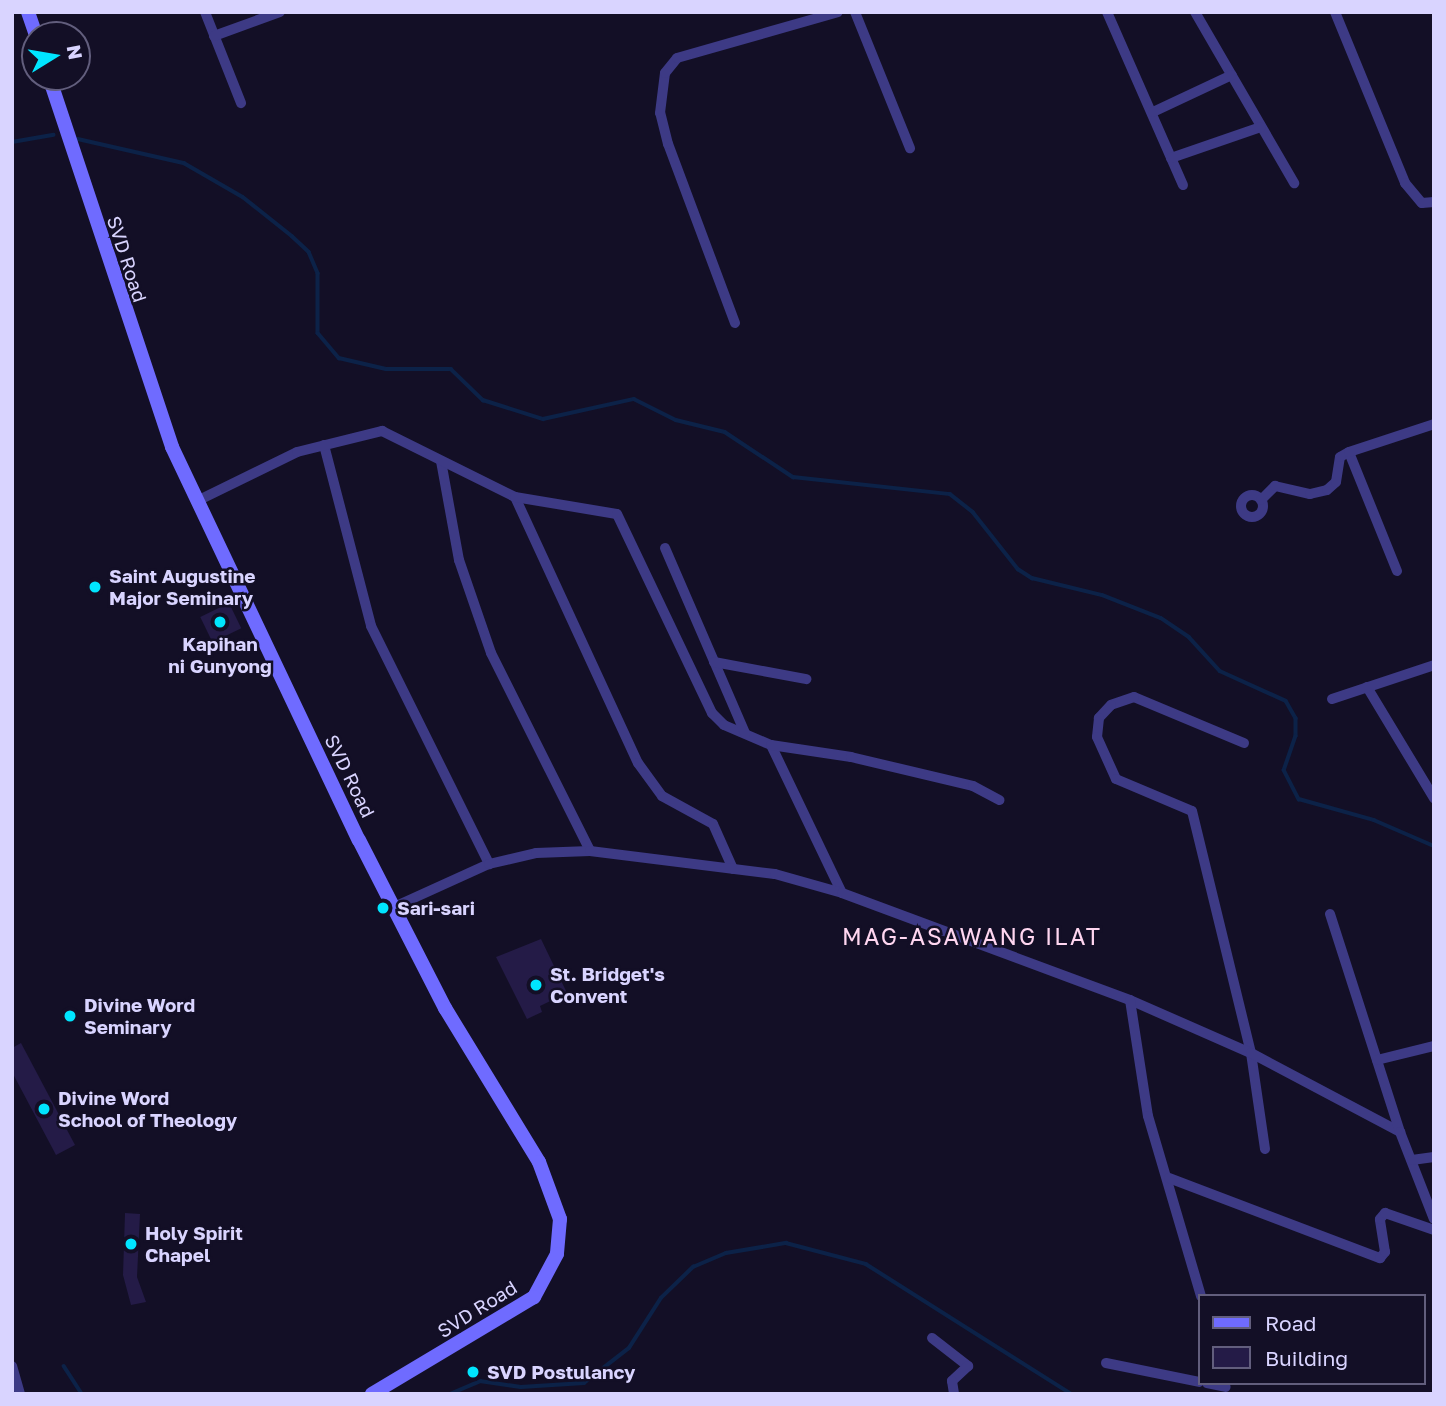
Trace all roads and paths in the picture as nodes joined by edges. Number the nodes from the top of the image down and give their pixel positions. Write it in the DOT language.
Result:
graph roads {
  1 [pos="205,12"];
  2 [pos="280,12"];
  3 [pos="838,12"];
  4 [pos="855,12"];
  5 [pos="1107,12"];
  6 [pos="1195,12"];
  7 [pos="1335,12"];
  8 [pos="214,36"];
  9 [pos="1233,75"];
  10 [pos="54,91"];
  11 [pos="241,103"];
  12 [pos="1153,112"];
  13 [pos="1261,127"];
  14 [pos="910,148"];
  15 [pos="1171,158"];
  16 [pos="1294,183"];
  17 [pos="1183,185"];
  18 [pos="1434,202"];
  19 [pos="735,323"];
  20 [pos="1434,424"];
  21 [pos="324,445"];
  22 [pos="1349,452"];
  23 [pos="441,461"];
  24 [pos="515,497"];
  25 [pos="1261,500"];
  26 [pos="197,501"];
  27 [pos="665,548"];
  28 [pos="1397,571"];
  29 [pos="714,662"];
  30 [pos="1433,667"];
  31 [pos="806,679"];
  32 [pos="1367,687"];
  33 [pos="1332,699"];
  34 [pos="745,733"];
  35 [pos="1244,743"];
  36 [pos="771,745"];
  37 [pos="1434,798"];
  38 [pos="999,800"];
  39 [pos="590,851"];
  40 [pos="489,864"];
  41 [pos="733,869"];
  42 [pos="842,893"];
  43 [pos="394,907"];
  44 [pos="1330,914"];
  45 [pos="1130,1000"];
  46 [pos="1434,1046"];
  47 [pos="1251,1053"];
  48 [pos="1377,1060"];
  49 [pos="1399,1132"];
  50 [pos="1265,1149"];
  51 [pos="1434,1157"];
  52 [pos="1412,1160"];
  53 [pos="1169,1178"];
  54 [pos="1434,1220"];
  55 [pos="1434,1230"];
  56 [pos="1200,1294"];
  57 [pos="932,1338"];
  58 [pos="1106,1363"];
  59 [pos="12,1366"];
  60 [pos="1198,1382"];
  61 [pos="20,1394"];
  62 [pos="372,1394"];
  63 [pos="954,1394"];
  1 -- 8 [label="street"];
  2 -- 8 [label="street"];
  3 -- 19 [label="street"];
  4 -- 14 [label="street"];
  5 -- 12 [label="street"];
  6 -- 9 [label="street"];
  7 -- 18 [label="street"];
  8 -- 11 [label="street"];
  9 -- 12 [label="street"];
  9 -- 13 [label="street"];
  10 -- 26 [label="main road, SVD Road"];
  12 -- 15 [label="street"];
  13 -- 15 [label="street"];
  13 -- 16 [label="street"];
  15 -- 17 [label="street"];
  20 -- 22 [label="street"];
  21 -- 23 [label="street"];
  21 -- 26 [label="street"];
  21 -- 40 [label="street"];
  22 -- 25 [label="street"];
  22 -- 28 [label="street"];
  23 -- 24 [label="street"];
  23 -- 39 [label="street"];
  24 -- 34 [label="street"];
  24 -- 41 [label="street"];
  26 -- 43 [label="main road, SVD Road"];
  27 -- 29 [label="street"];
  29 -- 31 [label="street"];
  29 -- 34 [label="street"];
  30 -- 32 [label="street"];
  32 -- 33 [label="street"];
  32 -- 37 [label="street"];
  34 -- 36 [label="street"];
  35 -- 47 [label="street"];
  36 -- 38 [label="street"];
  36 -- 42 [label="street"];
  39 -- 40 [label="street"];
  39 -- 41 [label="street"];
  40 -- 43 [label="street"];
  41 -- 42 [label="street"];
  42 -- 45 [label="street"];
  43 -- 62 [label="main road, SVD Road"];
  44 -- 48 [label="street"];
  45 -- 47 [label="street"];
  45 -- 53 [label="street"];
  46 -- 48 [label="street"];
  47 -- 49 [label="street"];
  47 -- 50 [label="street"];
  48 -- 49 [label="street"];
  49 -- 52 [label="street"];
  51 -- 52 [label="street"];
  52 -- 54 [label="street"];
  53 -- 55 [label="street"];
  53 -- 56 [label="street"];
  57 -- 63 [label="street"];
  58 -- 60 [label="street"];
  59 -- 61 [label="street"];
}
